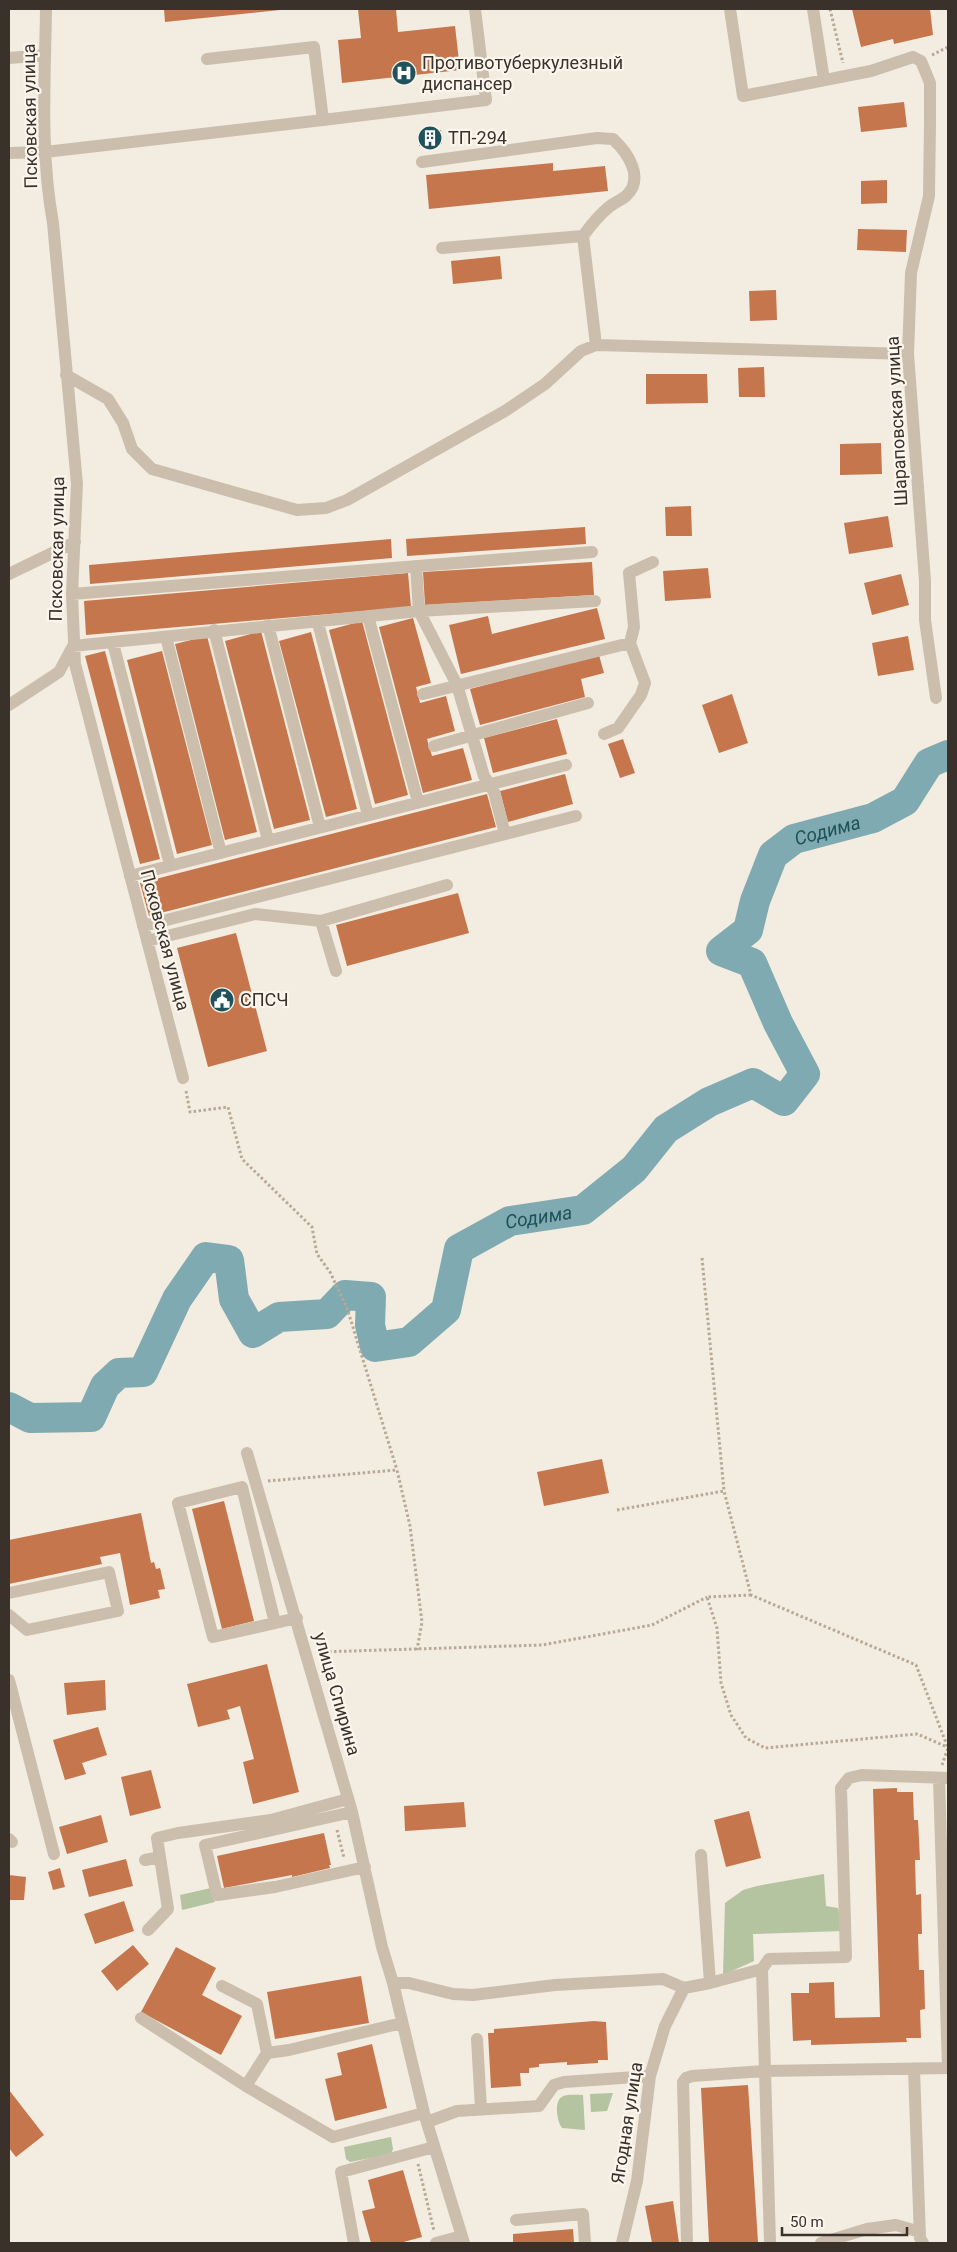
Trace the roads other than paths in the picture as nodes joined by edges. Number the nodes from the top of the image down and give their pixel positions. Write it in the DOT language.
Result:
graph roads {
  1 [pos="46,9"];
  2 [pos="475,9"];
  3 [pos="730,9"];
  4 [pos="813,9"];
  5 [pos="45,55"];
  6 [pos="9,58"];
  7 [pos="207,59"];
  8 [pos="824,80"];
  9 [pos="323,120"];
  10 [pos="45,152"];
  11 [pos="9,153"];
  12 [pos="422,162"];
  13 [pos="583,236"];
  14 [pos="442,248"];
  15 [pos="596,344"];
  16 [pos="908,354"];
  17 [pos="66,375"];
  18 [pos="75,542"];
  19 [pos="592,552"];
  20 [pos="653,562"];
  21 [pos="416,566"];
  22 [pos="9,574"];
  23 [pos="72,594"];
  24 [pos="595,601"];
  25 [pos="419,611"];
  26 [pos="368,616"];
  27 [pos="318,623"];
  28 [pos="268,625"];
  29 [pos="214,630"];
  30 [pos="166,637"];
  31 [pos="113,642"];
  32 [pos="630,643"];
  33 [pos="73,646"];
  34 [pos="457,685"];
  35 [pos="423,694"];
  36 [pos="936,698"];
  37 [pos="588,704"];
  38 [pos="9,705"];
  39 [pos="604,734"];
  40 [pos="472,735"];
  41 [pos="434,746"];
  42 [pos="566,765"];
  43 [pos="488,784"];
  44 [pos="418,802"];
  45 [pos="368,815"];
  46 [pos="576,816"];
  47 [pos="320,827"];
  48 [pos="505,834"];
  49 [pos="268,840"];
  50 [pos="221,852"];
  51 [pos="170,865"];
  52 [pos="130,876"];
  53 [pos="447,885"];
  54 [pos="321,920"];
  55 [pos="143,926"];
  56 [pos="147,941"];
  57 [pos="336,971"];
  58 [pos="182,1078"];
  59 [pos="247,1453"];
  60 [pos="255,1482"];
  61 [pos="242,1487"];
  62 [pos="9,1592"];
  63 [pos="9,1615"];
  64 [pos="297,1618"];
  65 [pos="275,1623"];
  66 [pos="9,1680"];
  67 [pos="12,1707"];
  68 [pos="943,1778"];
  69 [pos="348,1799"];
  70 [pos="352,1812"];
  71 [pos="54,1854"];
  72 [pos="701,1856"];
  73 [pos="160,1857"];
  74 [pos="145,1860"];
  75 [pos="365,1867"];
  76 [pos="148,1930"];
  77 [pos="762,1969"];
  78 [pos="393,1983"];
  79 [pos="710,1983"];
  80 [pos="222,1986"];
  81 [pos="684,1988"];
  82 [pos="141,2018"];
  83 [pos="402,2023"];
  84 [pos="477,2039"];
  85 [pos="267,2053"];
  86 [pos="948,2068"];
  87 [pos="914,2069"];
  88 [pos="765,2071"];
  89 [pos="650,2076"];
  90 [pos="246,2086"];
  91 [pos="481,2109"];
  92 [pos="426,2118"];
  93 [pos="434,2147"];
  94 [pos="516,2220"];
  95 [pos="922,2238"];
  96 [pos="463,2240"];
  97 [pos="354,2243"];
  98 [pos="437,2243"];
  99 [pos="585,2243"];
  100 [pos="622,2243"];
  101 [pos="687,2243"];
  102 [pos="770,2243"];
  103 [pos="821,2243"];
  1 -- 5 [label="street, Псковская улица"];
  2 -- 9 [label="street"];
  3 -- 8 [label="street"];
  4 -- 8 [label="street"];
  5 -- 6 [label="street"];
  5 -- 10 [label="street, Псковская улица"];
  7 -- 9 [label="street"];
  8 -- 16 [label="street, Шараповская улица"];
  9 -- 10 [label="street"];
  10 -- 11 [label="street"];
  10 -- 17 [label="street, Псковская улица"];
  12 -- 13 [label="street"];
  13 -- 14 [label="street"];
  13 -- 15 [label="street"];
  15 -- 16 [label="street"];
  15 -- 17 [label="street"];
  16 -- 36 [label="street, Шараповская улица"];
  17 -- 18 [label="street, Псковская улица"];
  18 -- 22 [label="street"];
  18 -- 23 [label="street, Псковская улица"];
  19 -- 21 [label="street"];
  20 -- 32 [label="street"];
  21 -- 23 [label="street"];
  21 -- 25 [label="street"];
  23 -- 33 [label="street, Псковская улица"];
  24 -- 25 [label="street"];
  25 -- 26 [label="street"];
  25 -- 34 [label="street"];
  26 -- 27 [label="street"];
  26 -- 44 [label="street"];
  27 -- 28 [label="street"];
  27 -- 45 [label="street"];
  28 -- 29 [label="street"];
  28 -- 47 [label="street"];
  29 -- 30 [label="street"];
  29 -- 49 [label="street"];
  30 -- 31 [label="street"];
  30 -- 50 [label="street"];
  31 -- 33 [label="street"];
  31 -- 51 [label="street"];
  32 -- 34 [label="street"];
  32 -- 39 [label="street"];
  33 -- 38 [label="street"];
  33 -- 52 [label="street, Псковская улица"];
  34 -- 35 [label="street"];
  34 -- 40 [label="street"];
  37 -- 40 [label="street"];
  40 -- 41 [label="street"];
  40 -- 43 [label="street"];
  42 -- 43 [label="street"];
  43 -- 44 [label="street"];
  43 -- 48 [label="street"];
  44 -- 45 [label="street"];
  45 -- 47 [label="street"];
  46 -- 48 [label="street"];
  47 -- 49 [label="street"];
  48 -- 55 [label="street"];
  49 -- 50 [label="street"];
  50 -- 51 [label="street"];
  51 -- 52 [label="street"];
  52 -- 55 [label="street, Псковская улица"];
  53 -- 54 [label="street"];
  54 -- 56 [label="street"];
  54 -- 57 [label="street"];
  55 -- 56 [label="street, Псковская улица"];
  56 -- 58 [label="street, Псковская улица"];
  59 -- 60 [label="street, улица Спирина"];
  60 -- 61 [label="street"];
  60 -- 64 [label="street, улица Спирина"];
  61 -- 65 [label="street"];
  61 -- 65 [label="street"];
  62 -- 63 [label="street"];
  64 -- 65 [label="street"];
  64 -- 69 [label="street, улица Спирина"];
  66 -- 67 [label="street"];
  67 -- 71 [label="street"];
  68 -- 77 [label="street"];
  68 -- 86 [label="street"];
  69 -- 70 [label="street, улица Спирина"];
  69 -- 73 [label="street"];
  70 -- 75 [label="street, улица Спирина"];
  70 -- 75 [label="street"];
  72 -- 79 [label="street"];
  73 -- 74 [label="street"];
  73 -- 76 [label="street"];
  75 -- 78 [label="street, улица Спирина"];
  77 -- 79 [label="street"];
  77 -- 88 [label="street"];
  78 -- 81 [label="street"];
  78 -- 83 [label="street, улица Спирина"];
  79 -- 81 [label="street"];
  80 -- 85 [label="street"];
  81 -- 89 [label="street, Ягодная улица"];
  82 -- 90 [label="street"];
  83 -- 85 [label="street"];
  83 -- 92 [label="street, улица Спирина"];
  84 -- 91 [label="street"];
  85 -- 90 [label="street"];
  86 -- 87 [label="street"];
  87 -- 88 [label="street"];
  87 -- 95 [label="street"];
  88 -- 101 [label="street"];
  88 -- 102 [label="street"];
  89 -- 91 [label="street"];
  89 -- 100 [label="street, Ягодная улица"];
  90 -- 92 [label="street"];
  91 -- 92 [label="street"];
  92 -- 93 [label="street, улица Спирина"];
  93 -- 96 [label="street, улица Спирина"];
  93 -- 97 [label="street"];
  94 -- 99 [label="street"];
  95 -- 103 [label="street"];
  96 -- 98 [label="street"];
}
